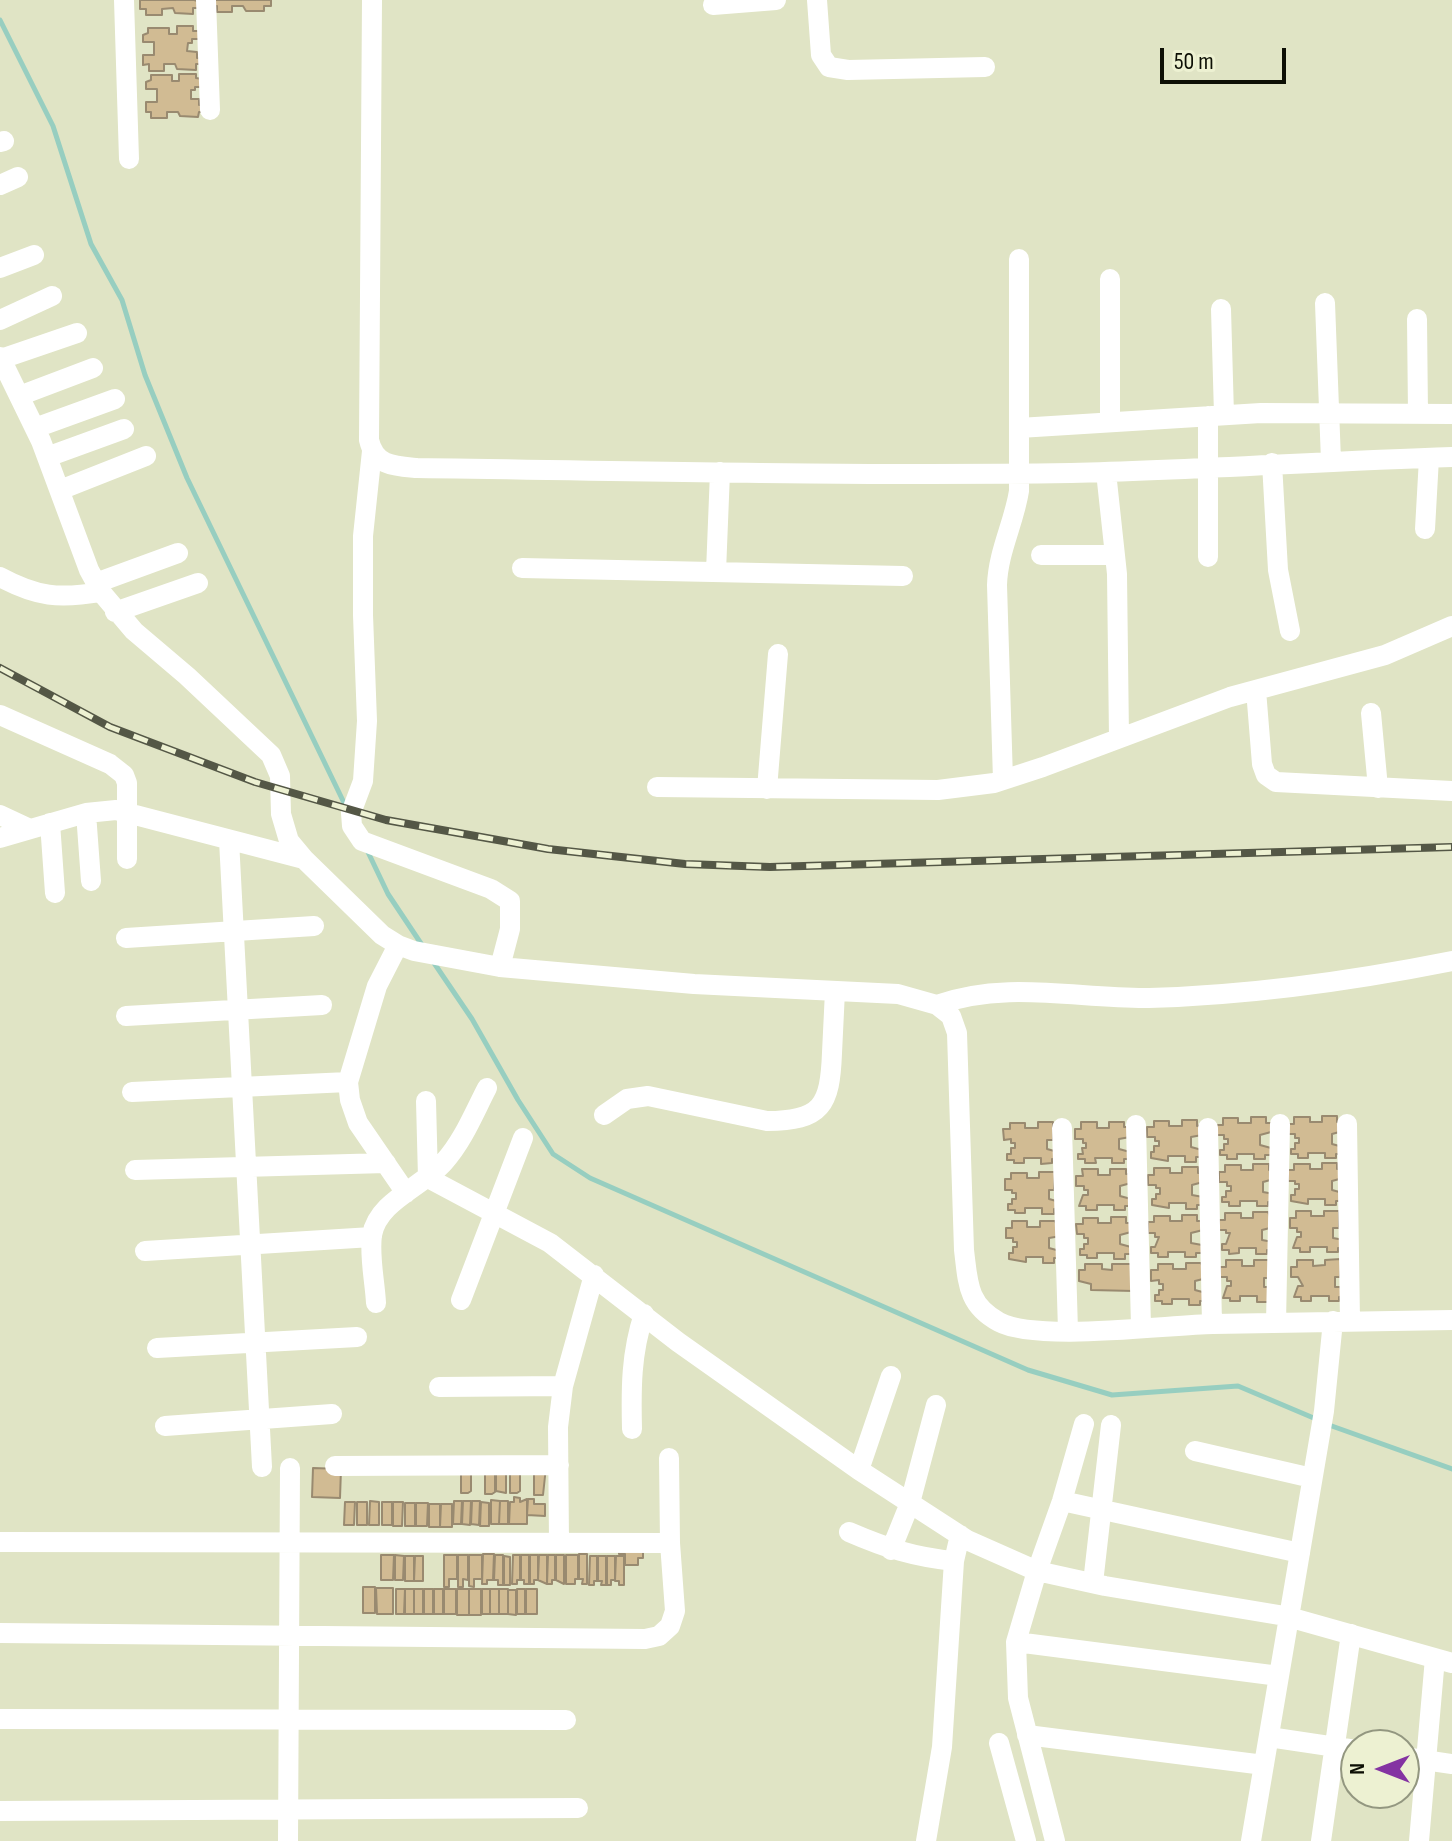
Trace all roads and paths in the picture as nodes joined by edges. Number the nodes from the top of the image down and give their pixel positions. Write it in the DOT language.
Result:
graph roads {
  1 [pos="124,0"];
  2 [pos="206,0"];
  3 [pos="372,0"];
  4 [pos="776,0"];
  5 [pos="817,0"];
  6 [pos="713,5"];
  7 [pos="985,67"];
  8 [pos="210,110"];
  9 [pos="129,159"];
  10 [pos="34,255"];
  11 [pos="1019,259"];
  12 [pos="0,268"];
  13 [pos="1110,279"];
  14 [pos="52,296"];
  15 [pos="1325,303"];
  16 [pos="1221,309"];
  17 [pos="1417,319"];
  18 [pos="0,320"];
  19 [pos="77,333"];
  20 [pos="0,358"];
  21 [pos="93,368"];
  22 [pos="19,396"];
  23 [pos="115,399"];
  24 [pos="1329,412"];
  25 [pos="1418,414"];
  26 [pos="1452,414"];
  27 [pos="1216,415"];
  28 [pos="1110,422"];
  29 [pos="35,428"];
  30 [pos="1019,428"];
  31 [pos="124,429"];
  32 [pos="372,451"];
  33 [pos="146,456"];
  34 [pos="47,457"];
  35 [pos="1452,457"];
  36 [pos="1429,458"];
  37 [pos="1331,461"];
  38 [pos="1272,463"];
  39 [pos="1208,467"];
  40 [pos="720,472"];
  41 [pos="1106,472"];
  42 [pos="1019,473"];
  43 [pos="60,490"];
  44 [pos="1425,529"];
  45 [pos="178,553"];
  46 [pos="1041,555"];
  47 [pos="1115,555"];
  48 [pos="1208,557"];
  49 [pos="522,568"];
  50 [pos="716,572"];
  51 [pos="903,576"];
  52 [pos="0,577"];
  53 [pos="198,583"];
  54 [pos="98,587"];
  55 [pos="115,612"];
  56 [pos="1452,626"];
  57 [pos="1290,631"];
  58 [pos="778,654"];
  59 [pos="1256,690"];
  60 [pos="1371,713"];
  61 [pos="0,715"];
  62 [pos="1119,738"];
  63 [pos="1003,780"];
  64 [pos="657,787"];
  65 [pos="1378,788"];
  66 [pos="767,789"];
  67 [pos="1452,791"];
  68 [pos="86,813"];
  69 [pos="127,813"];
  70 [pos="0,815"];
  71 [pos="40,826"];
  72 [pos="0,838"];
  73 [pos="229,840"];
  74 [pos="127,859"];
  75 [pos="304,859"];
  76 [pos="91,881"];
  77 [pos="55,893"];
  78 [pos="314,926"];
  79 [pos="234,931"];
  80 [pos="126,938"];
  81 [pos="406,948"];
  82 [pos="1452,961"];
  83 [pos="500,967"];
  84 [pos="835,991"];
  85 [pos="322,1005"];
  86 [pos="937,1005"];
  87 [pos="238,1009"];
  88 [pos="126,1016"];
  89 [pos="348,1082"];
  90 [pos="242,1087"];
  91 [pos="487,1088"];
  92 [pos="132,1092"];
  93 [pos="426,1101"];
  94 [pos="604,1115"];
  95 [pos="1280,1124"];
  96 [pos="1347,1124"];
  97 [pos="1136,1125"];
  98 [pos="1062,1128"];
  99 [pos="1208,1128"];
  100 [pos="523,1138"];
  101 [pos="386,1163"];
  102 [pos="246,1166"];
  103 [pos="135,1170"];
  104 [pos="428,1178"];
  105 [pos="406,1193"];
  106 [pos="494,1212"];
  107 [pos="372,1237"];
  108 [pos="250,1244"];
  109 [pos="145,1251"];
  110 [pos="594,1275"];
  111 [pos="461,1300"];
  112 [pos="376,1303"];
  113 [pos="644,1314"];
  114 [pos="1452,1320"];
  115 [pos="1342,1321"];
  116 [pos="1276,1323"];
  117 [pos="1212,1324"];
  118 [pos="1141,1327"];
  119 [pos="1068,1331"];
  120 [pos="357,1337"];
  121 [pos="255,1343"];
  122 [pos="157,1348"];
  123 [pos="891,1376"];
  124 [pos="563,1386"];
  125 [pos="439,1387"];
  126 [pos="936,1405"];
  127 [pos="332,1414"];
  128 [pos="259,1419"];
  129 [pos="1084,1424"];
  130 [pos="1111,1425"];
  131 [pos="165,1426"];
  132 [pos="632,1429"];
  133 [pos="1195,1451"];
  134 [pos="669,1458"];
  135 [pos="559,1465"];
  136 [pos="335,1466"];
  137 [pos="262,1467"];
  138 [pos="290,1468"];
  139 [pos="859,1470"];
  140 [pos="1312,1478"];
  141 [pos="1062,1501"];
  142 [pos="910,1503"];
  143 [pos="1101,1509"];
  144 [pos="849,1532"];
  145 [pos="960,1535"];
  146 [pos="0,1542"];
  147 [pos="290,1542"];
  148 [pos="559,1543"];
  149 [pos="670,1543"];
  150 [pos="891,1550"];
  151 [pos="1300,1553"];
  152 [pos="954,1561"];
  153 [pos="1037,1571"];
  154 [pos="1093,1583"];
  155 [pos="1289,1617"];
  156 [pos="0,1633"];
  157 [pos="1351,1634"];
  158 [pos="289,1636"];
  159 [pos="1016,1642"];
  160 [pos="1443,1660"];
  161 [pos="1279,1676"];
  162 [pos="0,1719"];
  163 [pos="289,1720"];
  164 [pos="566,1720"];
  165 [pos="1027,1735"];
  166 [pos="1269,1737"];
  167 [pos="999,1743"];
  168 [pos="1335,1747"];
  169 [pos="1340,1748"];
  170 [pos="1420,1759"];
  171 [pos="1426,1760"];
  172 [pos="1452,1764"];
  173 [pos="1264,1765"];
  174 [pos="578,1808"];
  175 [pos="288,1810"];
  176 [pos="0,1811"];
  177 [pos="1061,1840"];
  178 [pos="288,1841"];
  179 [pos="926,1841"];
  180 [pos="1026,1841"];
  181 [pos="1251,1841"];
  182 [pos="1321,1841"];
  183 [pos="1419,1841"];
  1 -- 9 [label="street"];
  2 -- 8 [label="street"];
  3 -- 32 [label="street"];
  4 -- 6 [label="street"];
  5 -- 7 [label="street"];
  10 -- 12 [label="street"];
  11 -- 30 [label="street"];
  13 -- 28 [label="street"];
  14 -- 18 [label="street"];
  15 -- 24 [label="street"];
  16 -- 27 [label="street"];
  17 -- 25 [label="street"];
  19 -- 20 [label="street"];
  20 -- 22 [label="street"];
  21 -- 22 [label="street"];
  22 -- 29 [label="street"];
  23 -- 29 [label="street"];
  24 -- 25 [label="street"];
  24 -- 27 [label="street"];
  24 -- 37 [label="street"];
  25 -- 26 [label="street"];
  27 -- 28 [label="street"];
  27 -- 39 [label="street"];
  28 -- 30 [label="street"];
  29 -- 34 [label="street"];
  30 -- 42 [label="street"];
  31 -- 34 [label="street"];
  32 -- 40 [label="street"];
  32 -- 83 [label="street"];
  33 -- 43 [label="street"];
  34 -- 43 [label="street"];
  35 -- 36 [label="street"];
  36 -- 37 [label="street"];
  36 -- 44 [label="street"];
  37 -- 38 [label="street"];
  38 -- 39 [label="street"];
  38 -- 57 [label="street"];
  39 -- 41 [label="street"];
  39 -- 48 [label="street"];
  40 -- 42 [label="street"];
  40 -- 50 [label="street"];
  41 -- 42 [label="street"];
  41 -- 47 [label="street"];
  42 -- 63 [label="street"];
  43 -- 54 [label="street"];
  45 -- 54 [label="street"];
  46 -- 47 [label="street"];
  47 -- 62 [label="street"];
  49 -- 50 [label="street"];
  50 -- 51 [label="street"];
  52 -- 54 [label="street"];
  53 -- 55 [label="street"];
  54 -- 55 [label="street"];
  55 -- 75 [label="street"];
  56 -- 59 [label="street"];
  58 -- 66 [label="street"];
  59 -- 62 [label="street"];
  59 -- 65 [label="street"];
  60 -- 65 [label="street"];
  61 -- 69 [label="street"];
  62 -- 63 [label="street"];
  63 -- 66 [label="street"];
  64 -- 66 [label="street"];
  65 -- 67 [label="street"];
  68 -- 69 [label="street"];
  68 -- 71 [label="street"];
  68 -- 76 [label="street"];
  69 -- 73 [label="street"];
  69 -- 74 [label="street"];
  70 -- 71 [label="street"];
  71 -- 72 [label="street"];
  71 -- 77 [label="street"];
  73 -- 75 [label="street"];
  73 -- 79 [label="street"];
  75 -- 81 [label="street"];
  78 -- 79 [label="street"];
  79 -- 80 [label="street"];
  79 -- 87 [label="street"];
  81 -- 83 [label="street"];
  81 -- 89 [label="street"];
  82 -- 86 [label="street"];
  83 -- 84 [label="street"];
  84 -- 86 [label="street"];
  84 -- 94 [label="street"];
  85 -- 87 [label="street"];
  86 -- 119 [label="street"];
  87 -- 88 [label="street"];
  87 -- 90 [label="street"];
  89 -- 90 [label="street"];
  89 -- 101 [label="street"];
  90 -- 92 [label="street"];
  90 -- 102 [label="street"];
  91 -- 104 [label="street"];
  93 -- 104 [label="street"];
  95 -- 116 [label="street"];
  96 -- 115 [label="street"];
  97 -- 118 [label="street"];
  98 -- 119 [label="street"];
  99 -- 117 [label="street"];
  100 -- 106 [label="street"];
  101 -- 102 [label="street"];
  101 -- 105 [label="street"];
  102 -- 103 [label="street"];
  102 -- 108 [label="street"];
  104 -- 105 [label="street"];
  104 -- 106 [label="street"];
  105 -- 107 [label="street"];
  106 -- 110 [label="street"];
  106 -- 111 [label="street"];
  107 -- 108 [label="street"];
  107 -- 112 [label="street"];
  108 -- 109 [label="street"];
  108 -- 121 [label="street"];
  110 -- 113 [label="street"];
  110 -- 124 [label="street"];
  113 -- 132 [label="street"];
  113 -- 139 [label="street"];
  114 -- 115 [label="street"];
  115 -- 116 [label="street"];
  115 -- 140 [label="street"];
  116 -- 117 [label="street"];
  117 -- 118 [label="street"];
  118 -- 119 [label="street"];
  120 -- 121 [label="street"];
  121 -- 122 [label="street"];
  121 -- 128 [label="street"];
  123 -- 139 [label="street"];
  124 -- 125 [label="street"];
  124 -- 135 [label="street"];
  126 -- 142 [label="street"];
  127 -- 128 [label="street"];
  128 -- 131 [label="street"];
  128 -- 137 [label="street"];
  129 -- 141 [label="street"];
  130 -- 143 [label="street"];
  133 -- 140 [label="street"];
  134 -- 149 [label="street"];
  135 -- 136 [label="street"];
  135 -- 148 [label="street"];
  138 -- 147 [label="street"];
  139 -- 142 [label="street"];
  140 -- 151 [label="street"];
  141 -- 143 [label="street"];
  141 -- 153 [label="street"];
  142 -- 145 [label="street"];
  142 -- 150 [label="street"];
  143 -- 151 [label="street"];
  143 -- 154 [label="street"];
  144 -- 150 [label="street"];
  145 -- 152 [label="street"];
  145 -- 153 [label="street"];
  146 -- 147 [label="street"];
  147 -- 148 [label="street"];
  147 -- 158 [label="street"];
  148 -- 149 [label="street"];
  149 -- 158 [label="street"];
  150 -- 152 [label="street"];
  151 -- 155 [label="street"];
  152 -- 179 [label="street"];
  153 -- 154 [label="street"];
  153 -- 159 [label="street"];
  154 -- 155 [label="street"];
  155 -- 157 [label="street"];
  155 -- 161 [label="street"];
  156 -- 158 [label="street"];
  157 -- 160 [label="street"];
  157 -- 168 [label="street"];
  158 -- 163 [label="street"];
  159 -- 161 [label="street"];
  159 -- 165 [label="street"];
  160 -- 171 [label="street"];
  161 -- 166 [label="street"];
  162 -- 163 [label="street"];
  163 -- 164 [label="street"];
  163 -- 175 [label="street"];
  165 -- 173 [label="street"];
  165 -- 177 [label="street"];
  166 -- 168 [label="street"];
  166 -- 173 [label="street"];
  167 -- 180 [label="street"];
  168 -- 169 [label="street"];
  168 -- 182 [label="street"];
  170 -- 171 [label="street"];
  171 -- 172 [label="street"];
  171 -- 183 [label="street"];
  173 -- 181 [label="street"];
  174 -- 175 [label="street"];
  175 -- 176 [label="street"];
  175 -- 178 [label="street"];
}
